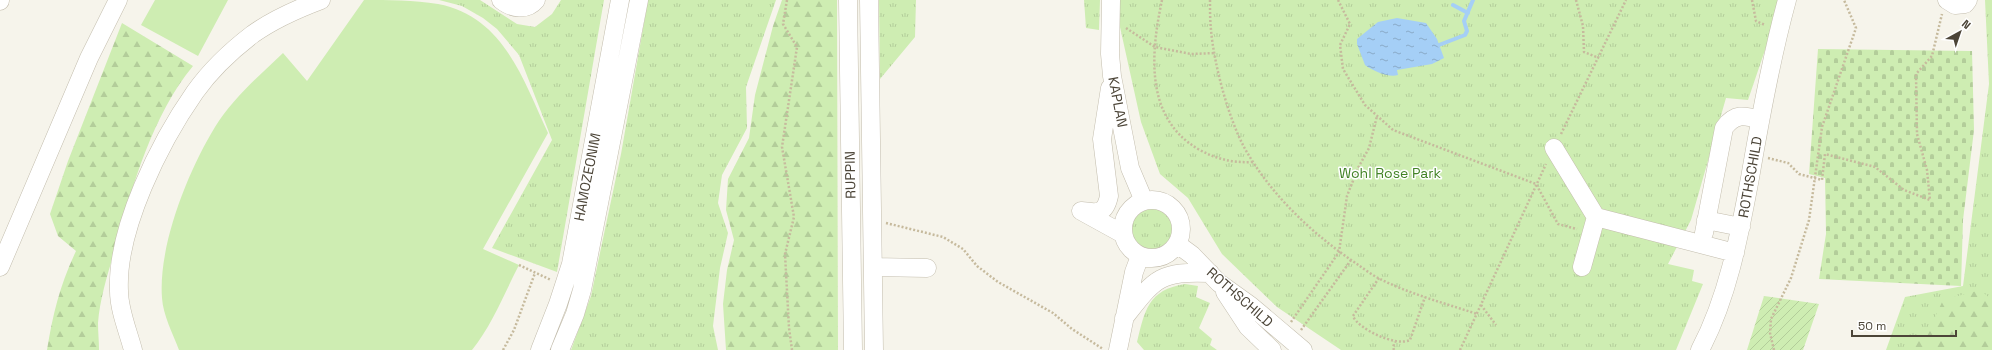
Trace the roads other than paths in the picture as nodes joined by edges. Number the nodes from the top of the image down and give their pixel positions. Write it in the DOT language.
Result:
graph roads {
  1 [pos="118,0"];
  2 [pos="321,0"];
  3 [pos="501,0"];
  4 [pos="536,0"];
  5 [pos="620,0"];
  6 [pos="639,0"];
  7 [pos="848,0"];
  8 [pos="869,0"];
  9 [pos="1787,0"];
  10 [pos="1968,0"];
  11 [pos="1946,3"];
  12 [pos="1111,9"];
  13 [pos="1112,76"];
  14 [pos="1760,120"];
  15 [pos="1554,148"];
  16 [pos="1144,201"];
  17 [pos="1596,216"];
  18 [pos="1741,227"];
  19 [pos="1123,234"];
  20 [pos="1177,244"];
  21 [pos="1736,253"];
  22 [pos="1140,256"];
  23 [pos="0,267"];
  24 [pos="873,267"];
  25 [pos="1582,267"];
  26 [pos="927,268"];
  27 [pos="1214,278"];
  28 [pos="1124,318"];
  29 [pos="1298,346"];
  30 [pos="133,350"];
  31 [pos="540,350"];
  32 [pos="560,350"];
  33 [pos="853,350"];
  34 [pos="874,350"];
  35 [pos="1118,350"];
  36 [pos="1272,350"];
  37 [pos="1700,350"];
  1 -- 23 [label="street"];
  2 -- 30 [label="street"];
  3 -- 4 [label="street"];
  5 -- 31 [label="street, HAMOZEONIM"];
  6 -- 32 [label="street, HAMOZEONIM"];
  7 -- 33 [label="street, RUPPIN"];
  8 -- 24 [label="street, RUPPIN"];
  9 -- 14 [label="street, ROTHSCHILD"];
  10 -- 11 [label="street"];
  12 -- 13 [label="street, KAPLAN"];
  13 -- 16 [label="street, KAPLAN"];
  13 -- 19 [label="street"];
  14 -- 18 [label="street, ROTHSCHILD"];
  14 -- 18 [label="street"];
  15 -- 17 [label="street"];
  16 -- 19 [label="street"];
  16 -- 20 [label="street"];
  17 -- 21 [label="street"];
  17 -- 25 [label="street"];
  18 -- 21 [label="street, ROTHSCHILD"];
  19 -- 22 [label="street"];
  20 -- 22 [label="street"];
  20 -- 27 [label="street, ROTHSCHILD"];
  21 -- 37 [label="street, ROTHSCHILD"];
  22 -- 28 [label="street"];
  24 -- 26 [label="street"];
  24 -- 34 [label="street, RUPPIN"];
  27 -- 28 [label="street"];
  27 -- 29 [label="street, ROTHSCHILD"];
  27 -- 36 [label="street"];
  28 -- 35 [label="street"];
}
